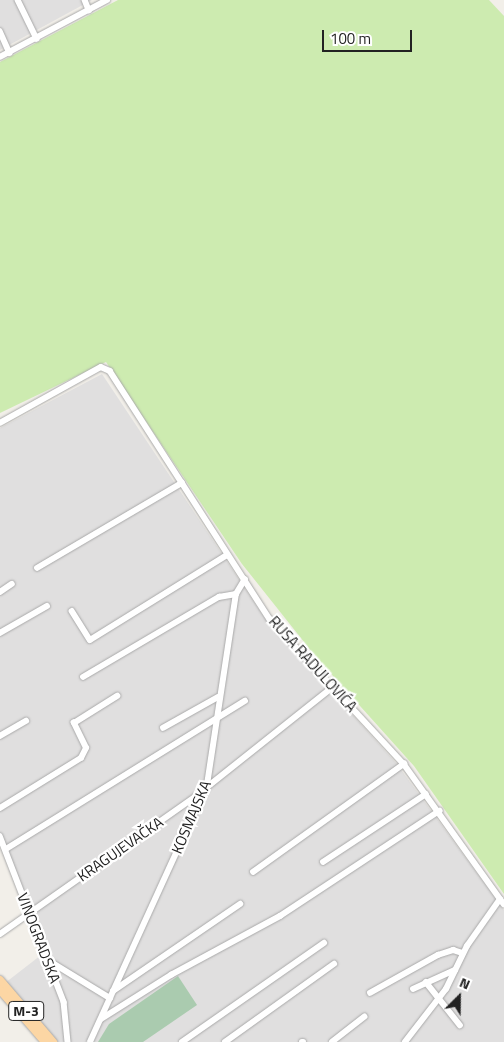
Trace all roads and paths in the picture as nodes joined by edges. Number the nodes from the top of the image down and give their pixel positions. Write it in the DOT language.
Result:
graph roads {
  1 [pos="18,0"];
  2 [pos="85,0"];
  3 [pos="107,0"];
  4 [pos="89,10"];
  5 [pos="0,31"];
  6 [pos="37,39"];
  7 [pos="10,53"];
  8 [pos="0,57"];
  9 [pos="0,423"];
  10 [pos="182,483"];
  11 [pos="228,555"];
  12 [pos="37,568"];
  13 [pos="245,579"];
  14 [pos="12,584"];
  15 [pos="0,592"];
  16 [pos="236,594"];
  17 [pos="47,606"];
  18 [pos="72,611"];
  19 [pos="0,633"];
  20 [pos="83,676"];
  21 [pos="333,687"];
  22 [pos="117,696"];
  23 [pos="218,697"];
  24 [pos="246,701"];
  25 [pos="26,721"];
  26 [pos="216,723"];
  27 [pos="163,728"];
  28 [pos="0,736"];
  29 [pos="404,764"];
  30 [pos="207,785"];
  31 [pos="426,794"];
  32 [pos="0,808"];
  33 [pos="439,811"];
  34 [pos="0,836"];
  35 [pos="6,850"];
  36 [pos="323,862"];
  37 [pos="253,872"];
  38 [pos="502,902"];
  39 [pos="240,904"];
  40 [pos="30,914"];
  41 [pos="0,934"];
  42 [pos="324,943"];
  43 [pos="463,953"];
  44 [pos="48,960"];
  45 [pos="334,964"];
  46 [pos="455,970"];
  47 [pos="0,980"];
  48 [pos="426,982"];
  49 [pos="413,989"];
  50 [pos="0,990"];
  51 [pos="113,991"];
  52 [pos="370,993"];
  53 [pos="110,998"];
  54 [pos="441,998"];
  55 [pos="364,1016"];
  56 [pos="101,1019"];
  57 [pos="460,1025"];
  58 [pos="45,1042"];
  59 [pos="53,1042"];
  60 [pos="68,1042"];
  61 [pos="90,1042"];
  62 [pos="182,1042"];
  63 [pos="225,1042"];
  64 [pos="332,1042"];
  65 [pos="405,1042"];
  1 -- 6 [label="street"];
  2 -- 4 [label="street"];
  3 -- 4 [label="street"];
  4 -- 6 [label="street"];
  5 -- 7 [label="street"];
  6 -- 7 [label="street"];
  7 -- 8 [label="street"];
  9 -- 10 [label="street, RUSA RADULOVIĆA"];
  10 -- 11 [label="street, RUSA RADULOVIĆA"];
  10 -- 12 [label="street"];
  11 -- 13 [label="street, RUSA RADULOVIĆA"];
  11 -- 18 [label="street"];
  13 -- 16 [label="street, KOSMAJSKA"];
  13 -- 21 [label="street, RUSA RADULOVIĆA"];
  14 -- 15 [label="street"];
  16 -- 20 [label="street"];
  16 -- 23 [label="street, KOSMAJSKA"];
  17 -- 19 [label="street"];
  21 -- 29 [label="street, RUSA RADULOVIĆA"];
  21 -- 30 [label="street, KRAGUJEVAČKA"];
  22 -- 32 [label="street"];
  23 -- 26 [label="street, KOSMAJSKA"];
  23 -- 27 [label="street"];
  24 -- 26 [label="street"];
  25 -- 28 [label="street"];
  26 -- 30 [label="street, KOSMAJSKA"];
  26 -- 35 [label="street"];
  29 -- 31 [label="street, RUSA RADULOVIĆA"];
  29 -- 37 [label="street"];
  30 -- 40 [label="street, KRAGUJEVAČKA"];
  30 -- 51 [label="street, KOSMAJSKA"];
  31 -- 33 [label="street, RUSA RADULOVIĆA"];
  31 -- 36 [label="street"];
  33 -- 38 [label="street, RUSA RADULOVIĆA"];
  33 -- 56 [label="street"];
  34 -- 35 [label="street, VINOGRADSKA"];
  35 -- 40 [label="street, VINOGRADSKA"];
  38 -- 43 [label="street"];
  39 -- 51 [label="street"];
  40 -- 41 [label="street, KRAGUJEVAČKA"];
  40 -- 44 [label="street, VINOGRADSKA"];
  42 -- 62 [label="street"];
  43 -- 46 [label="street"];
  43 -- 52 [label="street"];
  44 -- 53 [label="street"];
  44 -- 60 [label="street, VINOGRADSKA"];
  45 -- 63 [label="street"];
  46 -- 48 [label="street"];
  46 -- 54 [label="street"];
  47 -- 59 [label="main road, M-3"];
  48 -- 49 [label="street"];
  48 -- 54 [label="street"];
  50 -- 58 [label="main road"];
  51 -- 53 [label="street, KOSMAJSKA"];
  53 -- 56 [label="street, KOSMAJSKA"];
  54 -- 57 [label="street"];
  54 -- 65 [label="street"];
  55 -- 64 [label="street"];
  56 -- 61 [label="street, KOSMAJSKA"];
}
